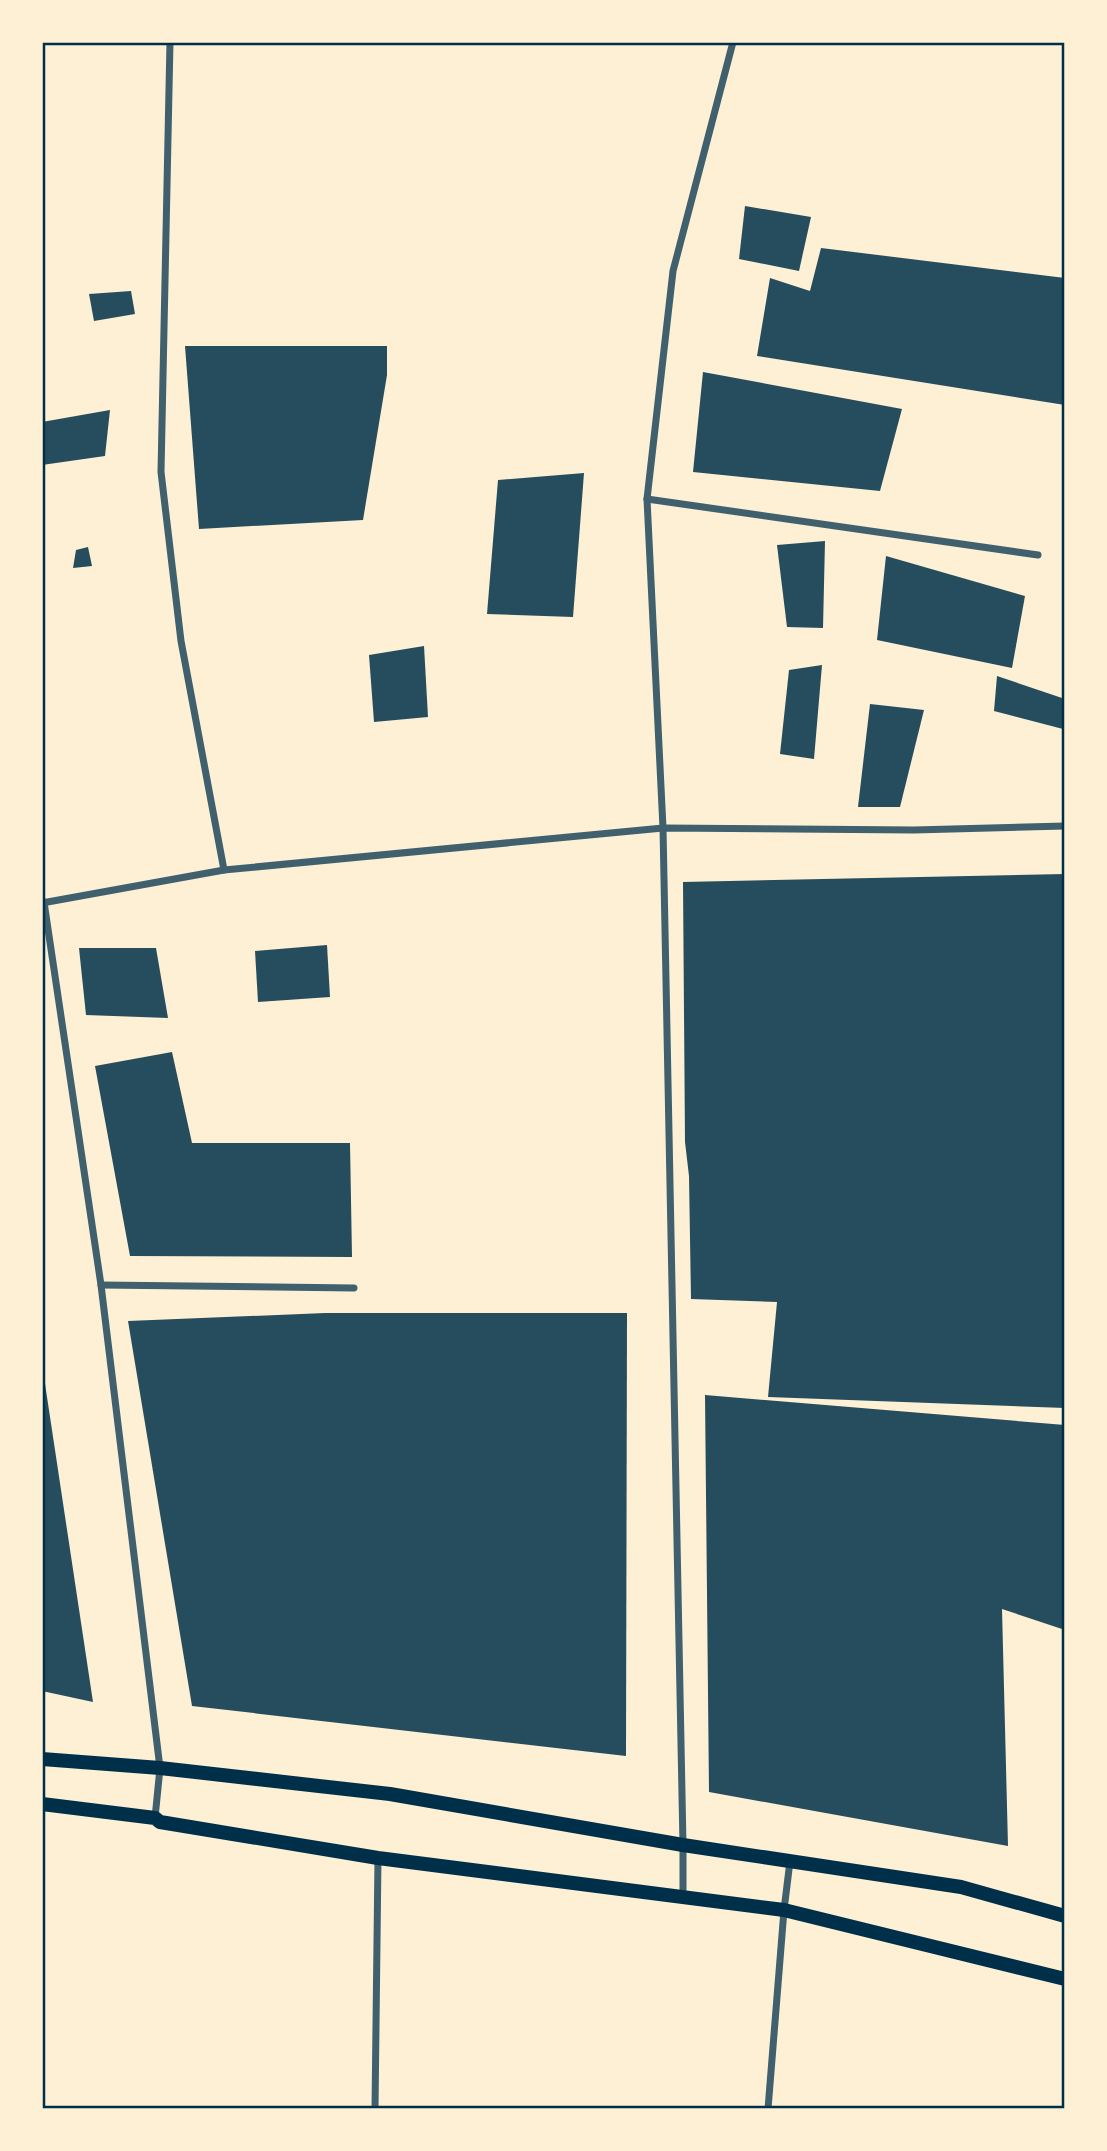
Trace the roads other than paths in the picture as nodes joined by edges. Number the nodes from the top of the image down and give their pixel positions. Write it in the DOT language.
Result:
graph roads {
  1 [pos="170,42"];
  2 [pos="733,42"];
  3 [pos="647,499"];
  4 [pos="1038,555"];
  5 [pos="1065,826"];
  6 [pos="663,828"];
  7 [pos="224,870"];
  8 [pos="43,902"];
  9 [pos="101,1285"];
  10 [pos="354,1287"];
  11 [pos="42,1759"];
  12 [pos="160,1768"];
  13 [pos="42,1804"];
  14 [pos="155,1818"];
  15 [pos="683,1844"];
  16 [pos="378,1858"];
  17 [pos="790,1861"];
  18 [pos="683,1897"];
  19 [pos="784,1910"];
  20 [pos="1065,1916"];
  21 [pos="1065,1979"];
  22 [pos="375,2109"];
  23 [pos="768,2109"];
  1 -- 7 [label="street"];
  2 -- 3 [label="street"];
  3 -- 4 [label="street"];
  3 -- 6 [label="street"];
  5 -- 6 [label="street"];
  6 -- 7 [label="street"];
  6 -- 15 [label="street"];
  7 -- 8 [label="street"];
  8 -- 9 [label="street"];
  9 -- 10 [label="street"];
  9 -- 12 [label="street"];
  11 -- 12 [label="main road"];
  12 -- 14 [label="street"];
  12 -- 15 [label="main road"];
  13 -- 14 [label="main road"];
  14 -- 16 [label="main road"];
  15 -- 17 [label="main road"];
  15 -- 18 [label="street"];
  16 -- 18 [label="main road"];
  16 -- 22 [label="street"];
  17 -- 19 [label="street"];
  17 -- 20 [label="main road"];
  18 -- 19 [label="main road"];
  19 -- 21 [label="main road"];
  19 -- 23 [label="street"];
}
